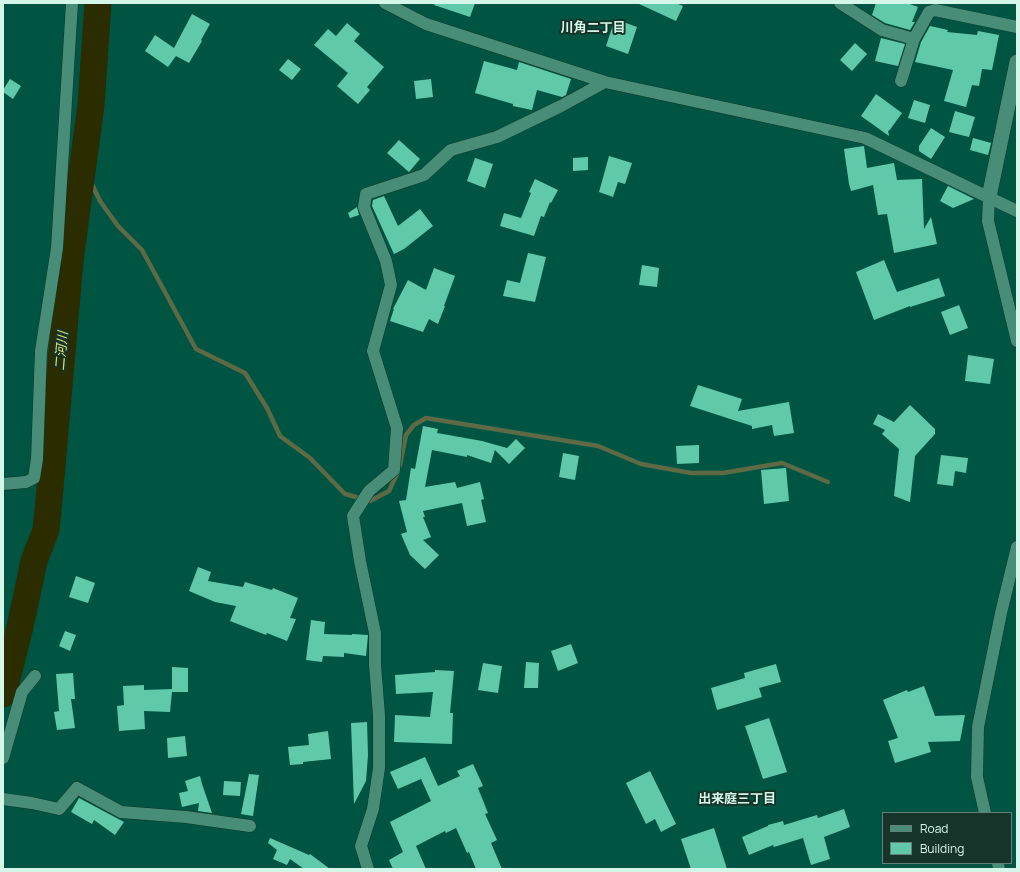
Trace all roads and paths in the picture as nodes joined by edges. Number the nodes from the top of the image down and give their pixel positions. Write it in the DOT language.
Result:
graph roads {
  1 [pos="72,3"];
  2 [pos="385,3"];
  3 [pos="840,3"];
  4 [pos="927,8"];
  5 [pos="1017,27"];
  6 [pos="914,39"];
  7 [pos="1017,62"];
  8 [pos="901,81"];
  9 [pos="605,82"];
  10 [pos="990,197"];
  11 [pos="1017,211"];
  12 [pos="1017,340"];
  13 [pos="3,484"];
  14 [pos="1017,547"];
  15 [pos="35,676"];
  16 [pos="3,758"];
  17 [pos="3,799"];
  18 [pos="985,812"];
  19 [pos="250,826"];
  20 [pos="368,869"];
  1 -- 13 [label="street"];
  2 -- 9 [label="street"];
  3 -- 6 [label="street"];
  4 -- 5 [label="street"];
  4 -- 6 [label="street"];
  6 -- 8 [label="street"];
  7 -- 10 [label="street"];
  9 -- 10 [label="street"];
  9 -- 20 [label="street"];
  10 -- 11 [label="street"];
  10 -- 12 [label="street"];
  14 -- 18 [label="street"];
  15 -- 16 [label="street"];
  17 -- 19 [label="street"];
}
